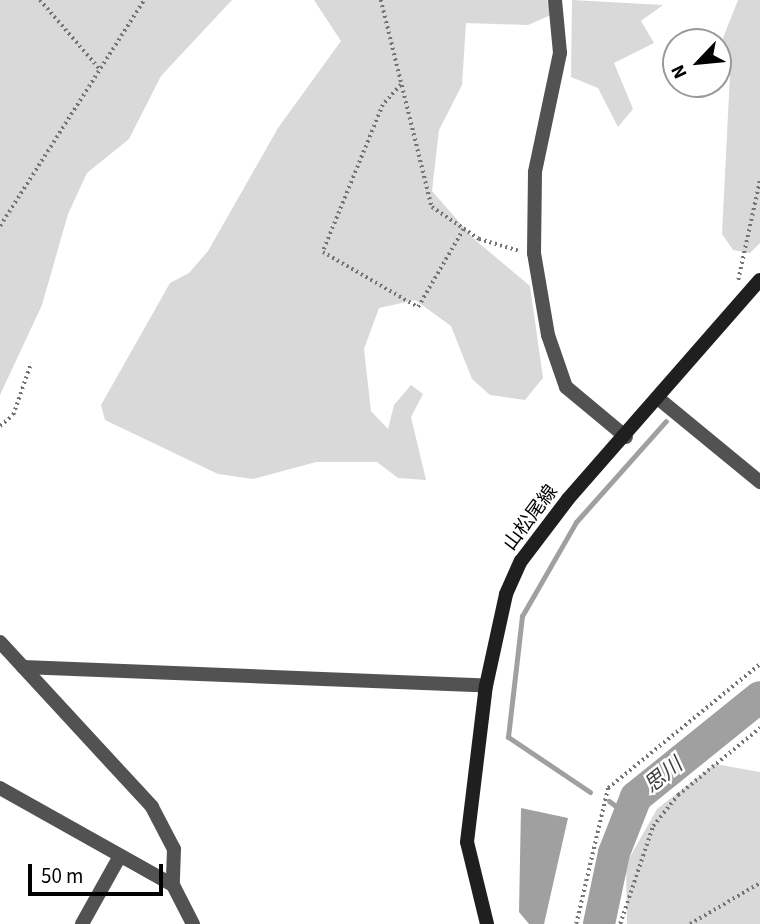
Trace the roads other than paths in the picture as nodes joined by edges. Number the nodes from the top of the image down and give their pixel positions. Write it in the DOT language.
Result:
graph roads {
  1 [pos="555,0"];
  2 [pos="760,280"];
  3 [pos="659,399"];
  4 [pos="626,437"];
  5 [pos="760,482"];
  6 [pos="0,642"];
  7 [pos="23,667"];
  8 [pos="486,685"];
  9 [pos="0,788"];
  10 [pos="120,856"];
  11 [pos="173,885"];
  12 [pos="82,924"];
  13 [pos="193,924"];
  14 [pos="487,924"];
  1 -- 4 [label="street"];
  2 -- 3 [label="main road, 山松尾線"];
  3 -- 4 [label="main road, 山松尾線"];
  3 -- 5 [label="street"];
  4 -- 8 [label="main road, 山松尾線"];
  6 -- 7 [label="street"];
  7 -- 8 [label="street"];
  7 -- 11 [label="street"];
  8 -- 14 [label="main road, 山松尾線"];
  9 -- 10 [label="street"];
  10 -- 11 [label="street"];
  10 -- 12 [label="street"];
  11 -- 13 [label="street"];
}
